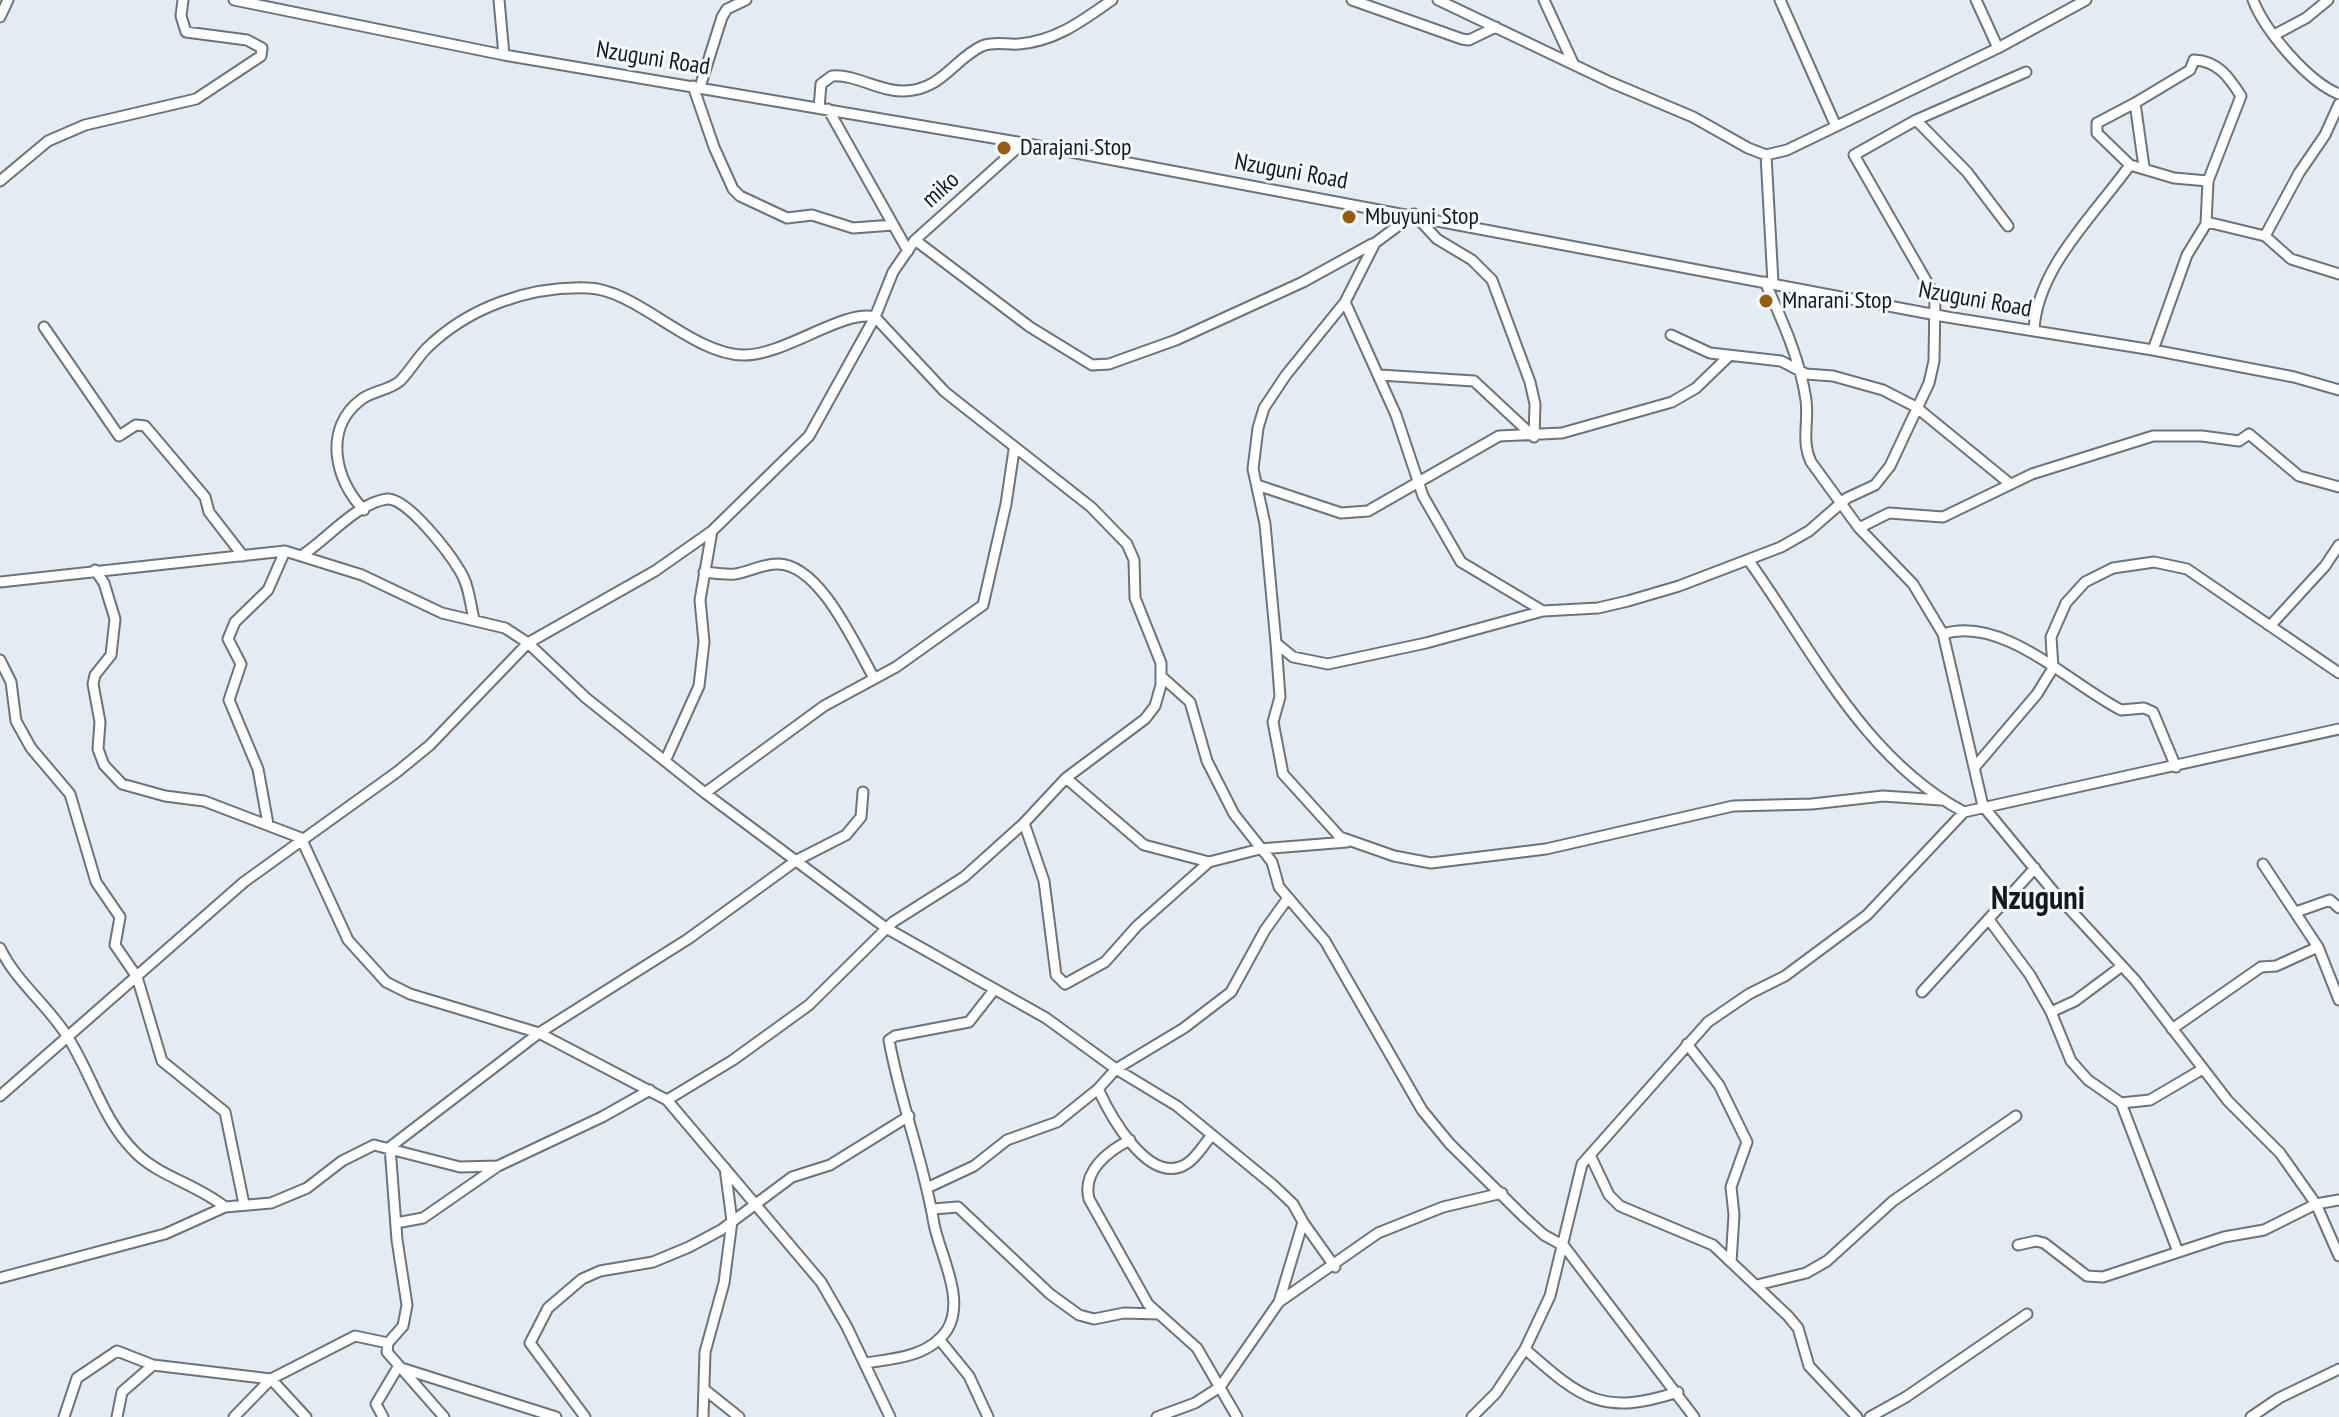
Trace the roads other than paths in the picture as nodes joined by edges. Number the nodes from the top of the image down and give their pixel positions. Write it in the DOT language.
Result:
graph roads {
  1 [pos="8,0"];
  2 [pos="183,0"];
  3 [pos="234,0"];
  4 [pos="499,0"];
  5 [pos="746,0"];
  6 [pos="1112,0"];
  7 [pos="1352,0"];
  8 [pos="1438,0"];
  9 [pos="1544,0"];
  10 [pos="1780,0"];
  11 [pos="1976,0"];
  12 [pos="2086,0"];
  13 [pos="2253,0"];
  14 [pos="2328,0"];
  15 [pos="0,17"];
  16 [pos="1496,27"];
  17 [pos="2276,34"];
  18 [pos="1998,48"];
  19 [pos="504,55"];
  20 [pos="1573,63"];
  21 [pos="2026,72"];
  22 [pos="696,87"];
  23 [pos="2339,94"];
  24 [pos="2135,103"];
  25 [pos="2339,104"];
  26 [pos="824,108"];
  27 [pos="1916,120"];
  28 [pos="1835,124"];
  29 [pos="1023,143"];
  30 [pos="1766,155"];
  31 [pos="2130,165"];
  32 [pos="2144,167"];
  33 [pos="0,181"];
  34 [pos="2208,181"];
  35 [pos="1414,214"];
  36 [pos="2207,222"];
  37 [pos="893,225"];
  38 [pos="2008,226"];
  39 [pos="2265,236"];
  40 [pos="915,240"];
  41 [pos="1375,243"];
  42 [pos="908,251"];
  43 [pos="2339,274"];
  44 [pos="1769,282"];
  45 [pos="1345,302"];
  46 [pos="1934,314"];
  47 [pos="875,317"];
  48 [pos="44,327"];
  49 [pos="2034,330"];
  50 [pos="1671,335"];
  51 [pos="2153,350"];
  52 [pos="1728,357"];
  53 [pos="1799,372"];
  54 [pos="1380,375"];
  55 [pos="2339,390"];
  56 [pos="1916,407"];
  57 [pos="1534,437"];
  58 [pos="1014,450"];
  59 [pos="1417,480"];
  60 [pos="2009,483"];
  61 [pos="1257,485"];
  62 [pos="2339,487"];
  63 [pos="1840,503"];
  64 [pos="364,510"];
  65 [pos="1859,528"];
  66 [pos="712,531"];
  67 [pos="2339,545"];
  68 [pos="285,551"];
  69 [pos="304,554"];
  70 [pos="243,556"];
  71 [pos="1749,561"];
  72 [pos="95,570"];
  73 [pos="704,572"];
  74 [pos="0,582"];
  75 [pos="1543,611"];
  76 [pos="474,619"];
  77 [pos="2270,626"];
  78 [pos="1943,634"];
  79 [pos="528,643"];
  80 [pos="1276,643"];
  81 [pos="0,660"];
  82 [pos="2053,668"];
  83 [pos="2339,673"];
  84 [pos="1161,676"];
  85 [pos="874,678"];
  86 [pos="2339,729"];
  87 [pos="666,759"];
  88 [pos="2176,767"];
  89 [pos="1974,768"];
  90 [pos="1066,778"];
  91 [pos="863,792"];
  92 [pos="705,793"];
  93 [pos="1941,800"];
  94 [pos="1983,806"];
  95 [pos="1964,812"];
  96 [pos="1024,823"];
  97 [pos="268,824"];
  98 [pos="301,838"];
  99 [pos="1347,842"];
  100 [pos="1260,849"];
  101 [pos="797,860"];
  102 [pos="1209,862"];
  103 [pos="2263,864"];
  104 [pos="2035,868"];
  105 [pos="1288,898"];
  106 [pos="2339,908"];
  107 [pos="2296,912"];
  108 [pos="1990,921"];
  109 [pos="886,928"];
  110 [pos="2318,947"];
  111 [pos="0,948"];
  112 [pos="2122,966"];
  113 [pos="137,977"];
  114 [pos="994,990"];
  115 [pos="1922,992"];
  116 [pos="2339,1000"];
  117 [pos="2051,1012"];
  118 [pos="2172,1029"];
  119 [pos="539,1033"];
  120 [pos="67,1036"];
  121 [pos="1687,1044"];
  122 [pos="1116,1069"];
  123 [pos="2201,1070"];
  124 [pos="1098,1089"];
  125 [pos="650,1090"];
  126 [pos="0,1096"];
  127 [pos="667,1100"];
  128 [pos="2121,1103"];
  129 [pos="909,1116"];
  130 [pos="2016,1116"];
  131 [pos="1211,1136"];
  132 [pos="1130,1140"];
  133 [pos="390,1147"];
  134 [pos="1590,1155"];
  135 [pos="498,1166"];
  136 [pos="725,1168"];
  137 [pos="929,1187"];
  138 [pos="1502,1193"];
  139 [pos="2339,1200"];
  140 [pos="755,1202"];
  141 [pos="244,1204"];
  142 [pos="2316,1204"];
  143 [pos="225,1207"];
  144 [pos="933,1209"];
  145 [pos="732,1221"];
  146 [pos="1303,1222"];
  147 [pos="396,1223"];
  148 [pos="2018,1245"];
  149 [pos="1564,1246"];
  150 [pos="2178,1252"];
  151 [pos="2339,1256"];
  152 [pos="1731,1262"];
  153 [pos="1335,1267"];
  154 [pos="0,1278"];
  155 [pos="1757,1285"];
  156 [pos="1279,1302"];
  157 [pos="2027,1314"];
  158 [pos="1158,1315"];
  159 [pos="939,1339"];
  160 [pos="388,1343"];
  161 [pos="1525,1349"];
  162 [pos="865,1363"];
  163 [pos="153,1365"];
  164 [pos="398,1367"];
  165 [pos="2339,1369"];
  166 [pos="271,1379"];
  167 [pos="1220,1387"];
  168 [pos="704,1389"];
  169 [pos="1678,1392"];
  170 [pos="64,1417"];
  171 [pos="117,1417"];
  172 [pos="234,1417"];
  173 [pos="306,1417"];
  174 [pos="383,1417"];
  175 [pos="444,1417"];
  176 [pos="556,1417"];
  177 [pos="585,1417"];
  178 [pos="703,1417"];
  179 [pos="739,1417"];
  180 [pos="890,1417"];
  181 [pos="988,1417"];
  182 [pos="1157,1417"];
  183 [pos="1237,1417"];
  184 [pos="1472,1417"];
  185 [pos="1694,1417"];
  186 [pos="1857,1417"];
  187 [pos="1870,1417"];
  188 [pos="2251,1417"];
  1 -- 15 [label="street"];
  2 -- 33 [label="street"];
  3 -- 19 [label="street, Nzuguni Road"];
  4 -- 19 [label="street"];
  5 -- 22 [label="street"];
  6 -- 26 [label="street"];
  7 -- 16 [label="street"];
  8 -- 16 [label="street"];
  9 -- 20 [label="street"];
  10 -- 28 [label="street"];
  11 -- 18 [label="street"];
  12 -- 18 [label="street"];
  13 -- 17 [label="street"];
  14 -- 17 [label="street"];
  16 -- 20 [label="street"];
  17 -- 23 [label="street"];
  18 -- 28 [label="street"];
  19 -- 22 [label="street, Nzuguni Road"];
  20 -- 30 [label="street"];
  21 -- 27 [label="street"];
  22 -- 26 [label="street, Nzuguni Road"];
  22 -- 37 [label="street"];
  24 -- 31 [label="street"];
  24 -- 32 [label="street"];
  24 -- 34 [label="street"];
  25 -- 39 [label="street"];
  26 -- 29 [label="street, Nzuguni Road"];
  26 -- 37 [label="street"];
  27 -- 38 [label="street"];
  27 -- 46 [label="street"];
  28 -- 30 [label="street"];
  29 -- 35 [label="street, Nzuguni Road"];
  29 -- 40 [label="street, miko"];
  30 -- 44 [label="street"];
  31 -- 32 [label="street"];
  31 -- 49 [label="street"];
  32 -- 34 [label="street"];
  34 -- 36 [label="street"];
  35 -- 41 [label="street"];
  35 -- 44 [label="street, Nzuguni Road"];
  35 -- 57 [label="street"];
  36 -- 39 [label="street"];
  36 -- 51 [label="street"];
  37 -- 42 [label="street"];
  39 -- 43 [label="street"];
  40 -- 41 [label="street"];
  40 -- 42 [label="street, miko"];
  41 -- 45 [label="street"];
  42 -- 47 [label="street, miko"];
  44 -- 46 [label="street, Nzuguni Road"];
  44 -- 53 [label="street"];
  45 -- 54 [label="street"];
  45 -- 61 [label="street"];
  46 -- 49 [label="street, Nzuguni Road"];
  46 -- 56 [label="street"];
  47 -- 58 [label="street"];
  47 -- 64 [label="street"];
  47 -- 66 [label="street, miko"];
  48 -- 70 [label="street"];
  49 -- 51 [label="street, Nzuguni Road"];
  50 -- 52 [label="street"];
  51 -- 55 [label="street, Nzuguni Road"];
  52 -- 53 [label="street"];
  52 -- 57 [label="street"];
  53 -- 56 [label="street"];
  53 -- 63 [label="street"];
  54 -- 57 [label="street"];
  54 -- 59 [label="street"];
  56 -- 60 [label="street"];
  56 -- 63 [label="street"];
  57 -- 59 [label="street"];
  58 -- 84 [label="street"];
  58 -- 85 [label="street"];
  59 -- 61 [label="street"];
  59 -- 75 [label="street"];
  60 -- 62 [label="street"];
  60 -- 65 [label="street"];
  61 -- 80 [label="street"];
  63 -- 65 [label="street"];
  63 -- 71 [label="street"];
  64 -- 69 [label="street"];
  64 -- 76 [label="street"];
  65 -- 78 [label="street"];
  66 -- 73 [label="street"];
  66 -- 79 [label="street, miko"];
  67 -- 77 [label="street"];
  68 -- 69 [label="street"];
  68 -- 70 [label="street"];
  68 -- 97 [label="street"];
  69 -- 76 [label="street"];
  70 -- 72 [label="street"];
  71 -- 75 [label="street"];
  71 -- 93 [label="street"];
  72 -- 74 [label="street"];
  72 -- 97 [label="street"];
  73 -- 85 [label="street"];
  73 -- 87 [label="street"];
  75 -- 80 [label="street"];
  76 -- 79 [label="street"];
  77 -- 82 [label="street"];
  77 -- 83 [label="street"];
  78 -- 82 [label="street"];
  78 -- 89 [label="street"];
  79 -- 87 [label="street"];
  79 -- 98 [label="street, miko"];
  80 -- 99 [label="street"];
  81 -- 113 [label="street"];
  82 -- 88 [label="street"];
  82 -- 89 [label="street"];
  84 -- 90 [label="street"];
  84 -- 100 [label="street"];
  85 -- 92 [label="street"];
  86 -- 88 [label="street"];
  87 -- 92 [label="street"];
  88 -- 94 [label="street"];
  89 -- 94 [label="street"];
  90 -- 96 [label="street"];
  90 -- 102 [label="street"];
  91 -- 101 [label="street"];
  92 -- 101 [label="street"];
  93 -- 95 [label="street"];
  93 -- 99 [label="street"];
  94 -- 95 [label="street"];
  94 -- 104 [label="street"];
  95 -- 121 [label="street"];
  96 -- 102 [label="street"];
  96 -- 109 [label="street"];
  97 -- 98 [label="street"];
  98 -- 113 [label="street, miko"];
  98 -- 119 [label="street"];
  99 -- 100 [label="street"];
  100 -- 102 [label="street"];
  100 -- 105 [label="street"];
  101 -- 109 [label="street"];
  101 -- 119 [label="street"];
  103 -- 107 [label="street"];
  104 -- 108 [label="street"];
  104 -- 112 [label="street"];
  105 -- 122 [label="street"];
  105 -- 138 [label="street"];
  106 -- 107 [label="street"];
  107 -- 110 [label="street"];
  108 -- 115 [label="street"];
  108 -- 117 [label="street"];
  109 -- 114 [label="street"];
  109 -- 127 [label="street"];
  110 -- 116 [label="street"];
  110 -- 118 [label="street"];
  111 -- 120 [label="street"];
  112 -- 117 [label="street"];
  112 -- 118 [label="street"];
  113 -- 120 [label="street, miko"];
  113 -- 141 [label="street"];
  114 -- 122 [label="street"];
  114 -- 129 [label="street"];
  117 -- 128 [label="street"];
  118 -- 123 [label="street"];
  119 -- 125 [label="street"];
  119 -- 133 [label="street"];
  120 -- 126 [label="street, miko"];
  120 -- 143 [label="street"];
  121 -- 134 [label="street"];
  121 -- 152 [label="street"];
  122 -- 124 [label="street"];
  122 -- 131 [label="street"];
  123 -- 128 [label="street"];
  123 -- 142 [label="street"];
  124 -- 132 [label="street"];
  124 -- 137 [label="street"];
  125 -- 127 [label="street"];
  125 -- 135 [label="street"];
  127 -- 136 [label="street"];
  128 -- 150 [label="street"];
  129 -- 137 [label="street"];
  129 -- 140 [label="street"];
  130 -- 155 [label="street"];
  131 -- 132 [label="street"];
  131 -- 146 [label="street"];
  132 -- 158 [label="street"];
  133 -- 135 [label="street"];
  133 -- 141 [label="street"];
  133 -- 147 [label="street"];
  134 -- 149 [label="street"];
  134 -- 152 [label="street"];
  135 -- 147 [label="street"];
  136 -- 140 [label="street"];
  136 -- 145 [label="street"];
  137 -- 144 [label="street"];
  138 -- 149 [label="street"];
  138 -- 153 [label="street"];
  139 -- 142 [label="street"];
  140 -- 145 [label="street"];
  140 -- 162 [label="street"];
  141 -- 143 [label="street"];
  142 -- 150 [label="street"];
  142 -- 151 [label="street"];
  143 -- 154 [label="street"];
  144 -- 158 [label="street"];
  144 -- 159 [label="street"];
  145 -- 168 [label="street"];
  145 -- 177 [label="street"];
  146 -- 153 [label="street"];
  146 -- 156 [label="street"];
  147 -- 160 [label="street"];
  148 -- 150 [label="street"];
  149 -- 161 [label="street"];
  149 -- 169 [label="street"];
  152 -- 155 [label="street"];
  153 -- 156 [label="street"];
  155 -- 186 [label="street"];
  156 -- 167 [label="street"];
  157 -- 187 [label="street"];
  158 -- 167 [label="street"];
  159 -- 162 [label="street"];
  159 -- 181 [label="street"];
  160 -- 164 [label="street"];
  160 -- 166 [label="street"];
  161 -- 169 [label="street"];
  161 -- 184 [label="street"];
  162 -- 180 [label="street"];
  163 -- 166 [label="street"];
  163 -- 170 [label="street"];
  163 -- 171 [label="street"];
  164 -- 174 [label="street"];
  164 -- 175 [label="street"];
  164 -- 176 [label="street"];
  165 -- 188 [label="street"];
  166 -- 172 [label="street"];
  166 -- 173 [label="street"];
  167 -- 182 [label="street"];
  167 -- 183 [label="street"];
  168 -- 178 [label="street"];
  168 -- 179 [label="street"];
  169 -- 185 [label="street"];
}
